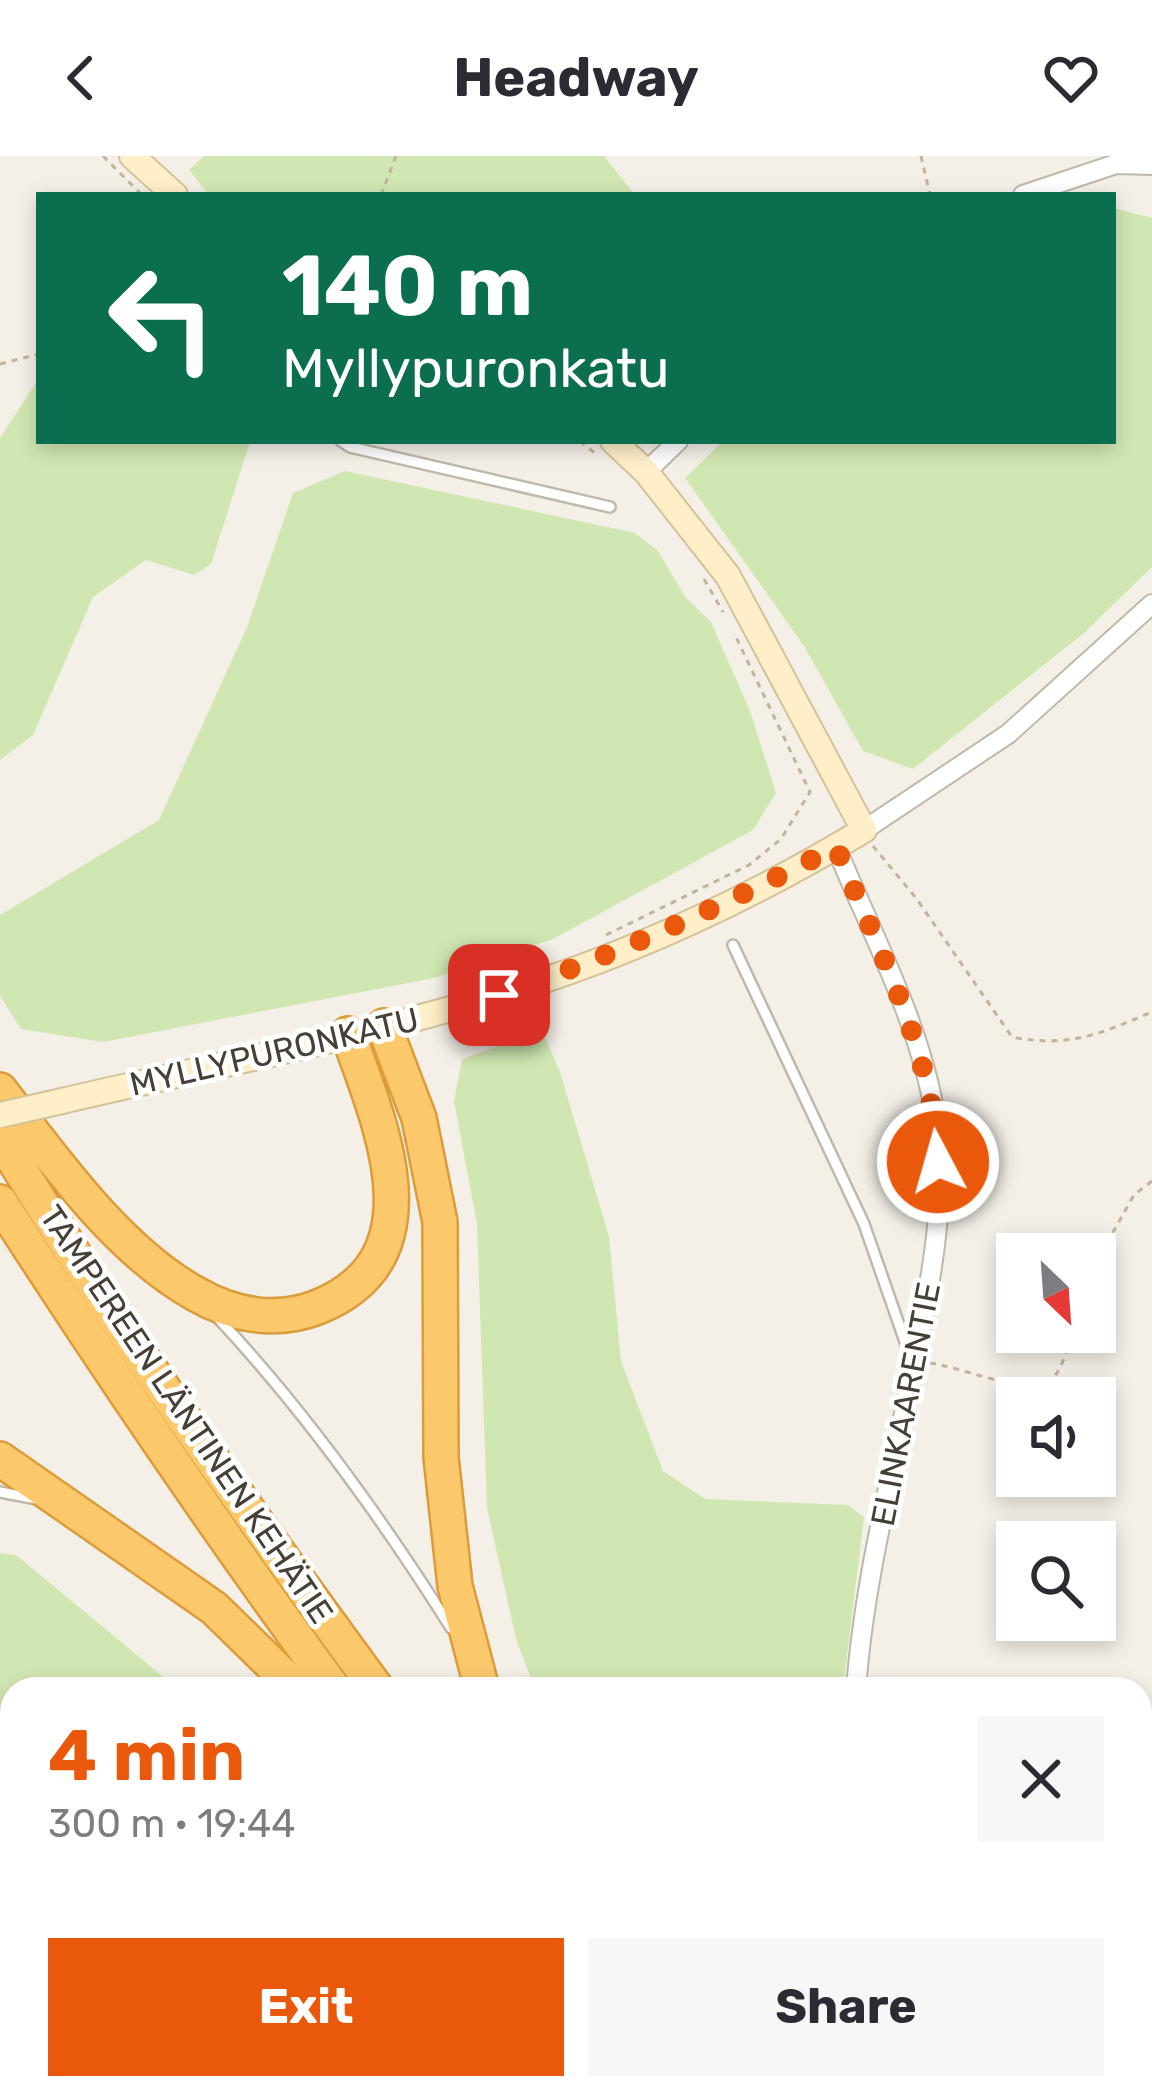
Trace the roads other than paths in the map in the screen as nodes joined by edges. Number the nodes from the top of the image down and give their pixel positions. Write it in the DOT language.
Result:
graph roads {
  1 [pos="132,156"];
  2 [pos="1152,166"];
  3 [pos="173,192"];
  4 [pos="1032,192"];
  5 [pos="346,444"];
  6 [pos="676,444"];
  7 [pos="610,452"];
  8 [pos="646,472"];
  9 [pos="610,507"];
  10 [pos="1152,604"];
  11 [pos="864,830"];
  12 [pos="836,847"];
  13 [pos="734,945"];
  14 [pos="385,1026"];
  15 [pos="348,1034"];
  16 [pos="0,1090"];
  17 [pos="0,1114"];
  18 [pos="0,1137"];
  19 [pos="0,1202"];
  20 [pos="194,1294"];
  21 [pos="915,1364"];
  22 [pos="0,1459"];
  23 [pos="0,1492"];
  24 [pos="68,1505"];
  25 [pos="285,1677"];
  26 [pos="325,1677"];
  27 [pos="368,1677"];
  28 [pos="478,1677"];
  29 [pos="479,1677"];
  30 [pos="857,1677"];
  1 -- 3 [label="street"];
  2 -- 4 [label="street"];
  5 -- 9 [label="lane"];
  6 -- 8 [label="street"];
  7 -- 8 [label="street"];
  8 -- 11 [label="street"];
  10 -- 11 [label="street, MYLLYPURONKATU"];
  11 -- 12 [label="street, MYLLYPURONKATU"];
  12 -- 14 [label="street, MYLLYPURONKATU"];
  12 -- 21 [label="street, ELINKAARENTIE"];
  13 -- 21 [label="lane"];
  14 -- 15 [label="street, MYLLYPURONKATU"];
  14 -- 29 [label="highway"];
  15 -- 17 [label="street, MYLLYPURONKATU, bridge"];
  15 -- 20 [label="highway"];
  16 -- 20 [label="highway"];
  18 -- 27 [label="highway, TAMPEREEN LÄNTINEN KEHÄTIE"];
  19 -- 26 [label="highway, TAMPEREEN LÄNTINEN KEHÄTIE"];
  20 -- 28 [label="lane"];
  21 -- 30 [label="street, ELINKAARENTIE"];
  22 -- 24 [label="highway"];
  23 -- 24 [label="lane"];
  24 -- 25 [label="highway"];
}
